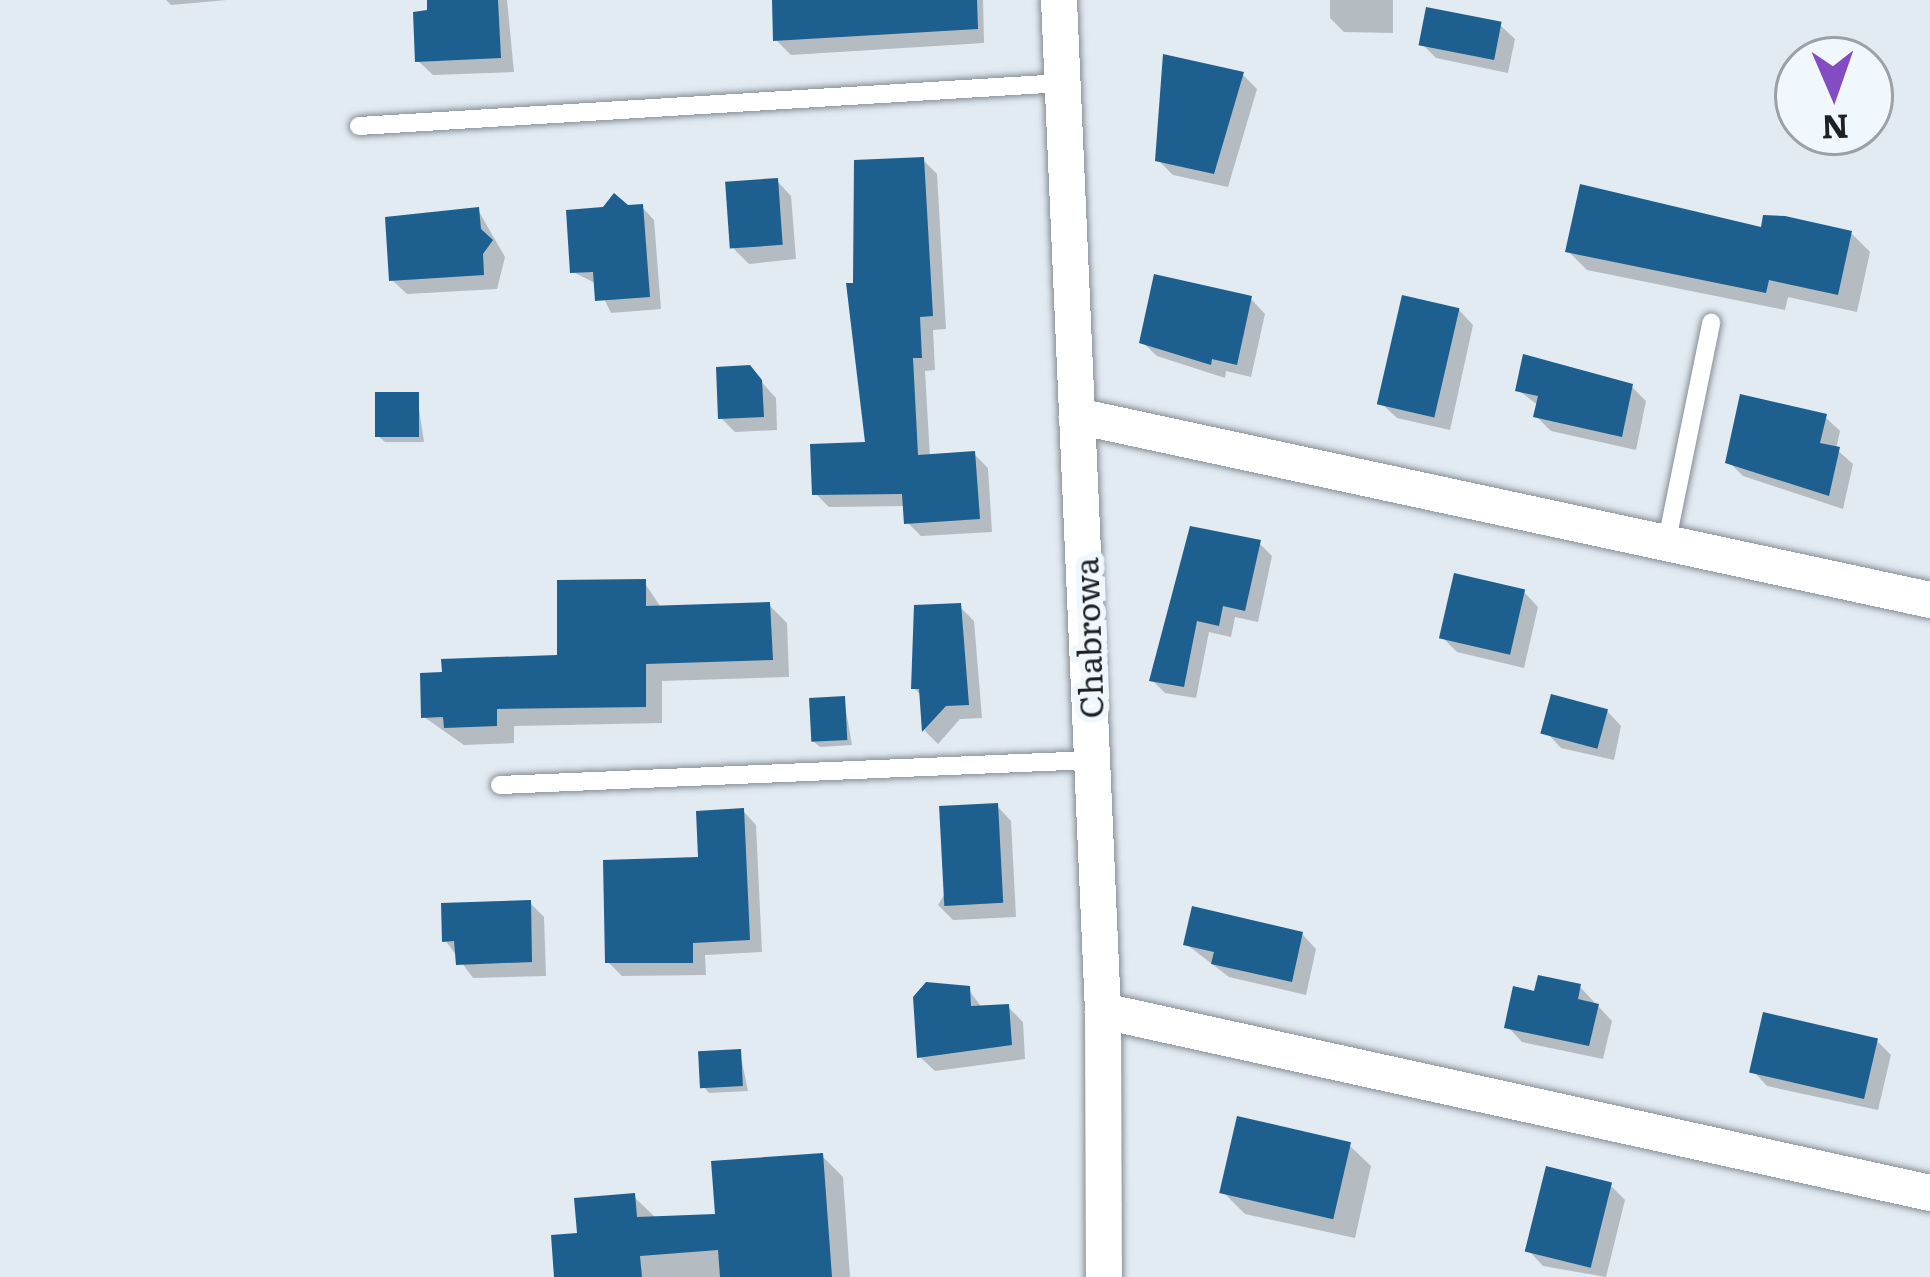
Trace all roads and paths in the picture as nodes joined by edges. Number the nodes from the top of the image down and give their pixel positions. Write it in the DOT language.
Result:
graph roads {
  1 [pos="1059,0"];
  2 [pos="1063,83"];
  3 [pos="359,126"];
  4 [pos="1711,323"];
  5 [pos="1077,416"];
  6 [pos="1666,544"];
  7 [pos="1930,600"];
  8 [pos="1092,760"];
  9 [pos="500,785"];
  10 [pos="1103,1011"];
  11 [pos="1930,1193"];
  12 [pos="1103,1277"];
  1 -- 2 [label="street, Chabrowa"];
  2 -- 3 [label="lane"];
  2 -- 5 [label="street, Chabrowa"];
  4 -- 6 [label="lane"];
  5 -- 6 [label="street"];
  5 -- 8 [label="street, Chabrowa"];
  6 -- 7 [label="street"];
  8 -- 9 [label="lane"];
  8 -- 10 [label="street, Chabrowa"];
  10 -- 11 [label="street"];
  10 -- 12 [label="street, Chabrowa"];
}
